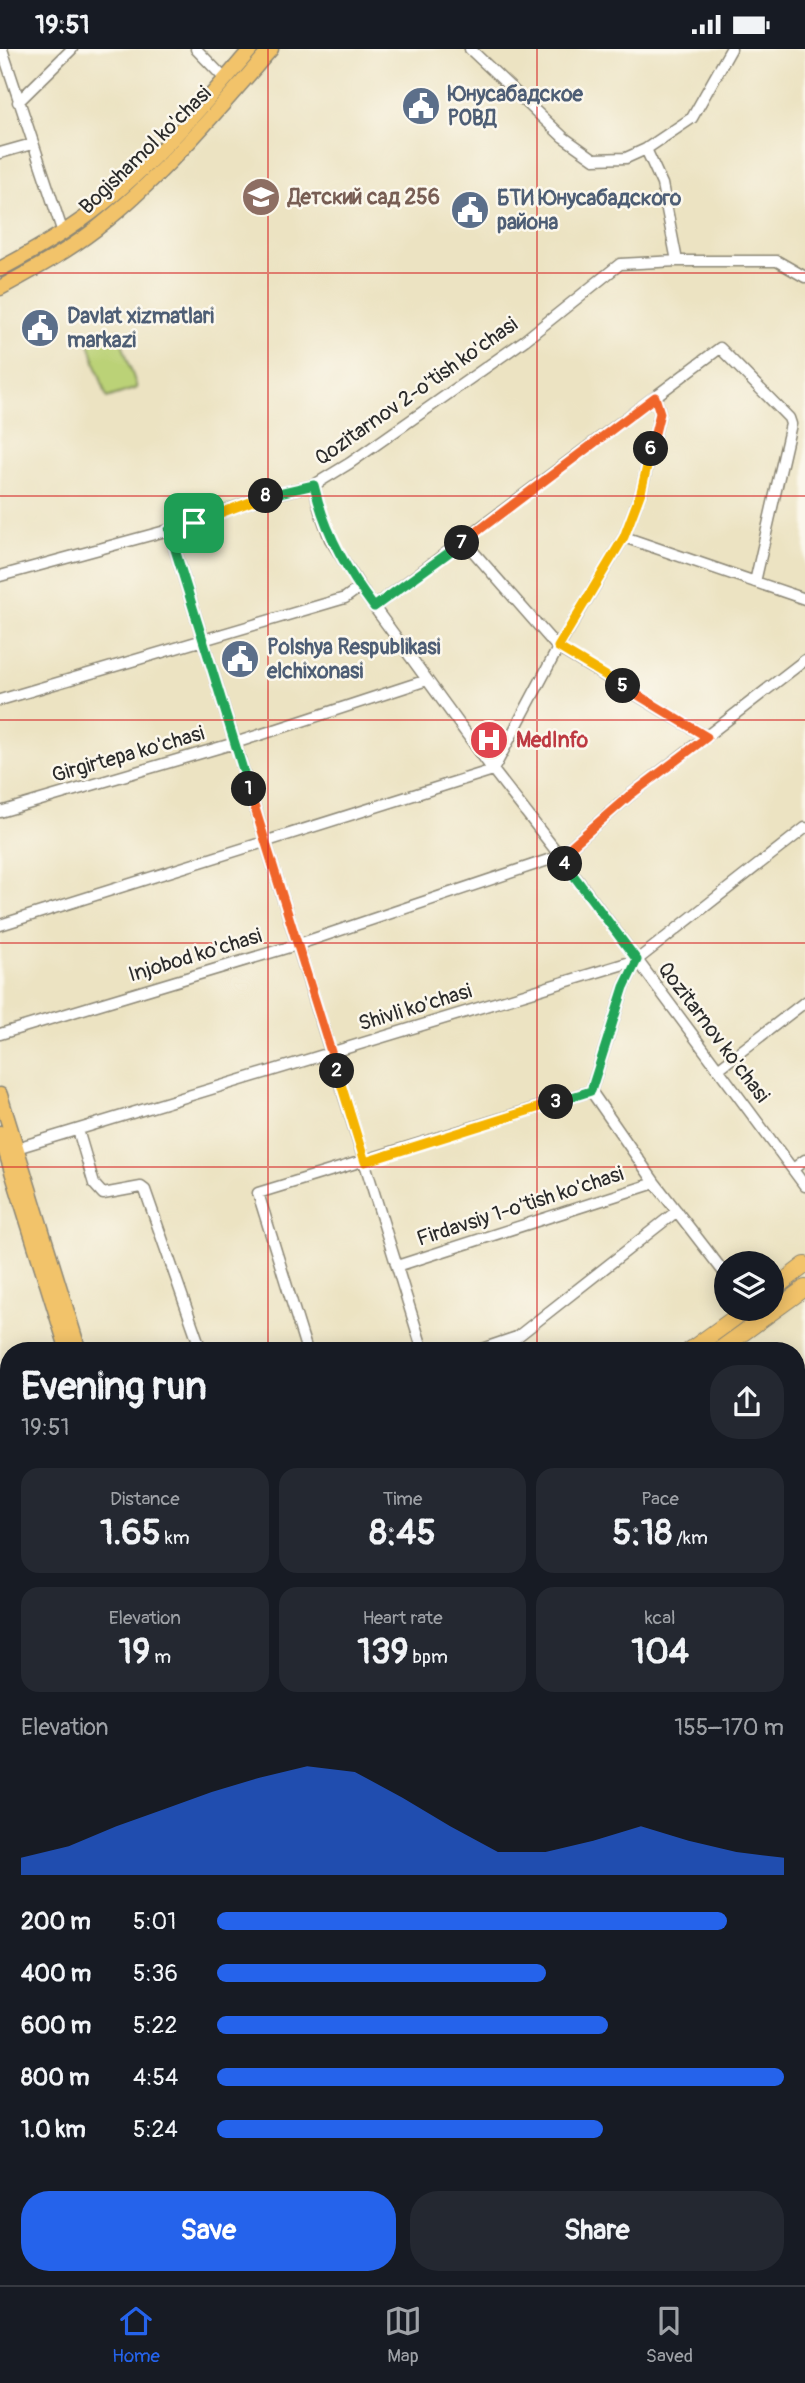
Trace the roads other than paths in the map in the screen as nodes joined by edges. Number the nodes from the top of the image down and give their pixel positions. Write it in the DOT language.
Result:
graph roads {
  1 [pos="2,49"];
  2 [pos="72,49"];
  3 [pos="196,49"];
  4 [pos="251,49"];
  5 [pos="271,49"];
  6 [pos="470,49"];
  7 [pos="730,49"];
  8 [pos="225,79"];
  9 [pos="18,101"];
  10 [pos="32,143"];
  11 [pos="646,149"];
  12 [pos="0,153"];
  13 [pos="63,233"];
  14 [pos="677,261"];
  15 [pos="0,269"];
  16 [pos="805,277"];
  17 [pos="0,288"];
  18 [pos="655,397"];
  19 [pos="314,485"];
  20 [pos="169,530"];
  21 [pos="624,537"];
  22 [pos="464,541"];
  23 [pos="0,576"];
  24 [pos="755,582"];
  25 [pos="360,587"];
  26 [pos="805,599"];
  27 [pos="374,607"];
  28 [pos="203,639"];
  29 [pos="558,647"];
  30 [pos="805,660"];
  31 [pos="427,680"];
  32 [pos="0,700"];
  33 [pos="707,737"];
  34 [pos="235,743"];
  35 [pos="493,770"];
  36 [pos="0,812"];
  37 [pos="805,828"];
  38 [pos="266,842"];
  39 [pos="560,856"];
  40 [pos="0,925"];
  41 [pos="296,945"];
  42 [pos="637,960"];
  43 [pos="805,1002"];
  44 [pos="0,1034"];
  45 [pos="331,1053"];
  46 [pos="718,1069"];
  47 [pos="591,1091"];
  48 [pos="0,1095"];
  49 [pos="78,1130"];
  50 [pos="0,1133"];
  51 [pos="7,1151"];
  52 [pos="805,1160"];
  53 [pos="365,1162"];
  54 [pos="793,1169"];
  55 [pos="655,1182"];
  56 [pos="805,1186"];
  57 [pos="677,1211"];
  58 [pos="714,1259"];
  59 [pos="805,1265"];
  60 [pos="397,1266"];
  61 [pos="784,1281"];
  62 [pos="805,1289"];
  63 [pos="731,1321"];
  64 [pos="65,1342"];
  65 [pos="76,1342"];
  66 [pos="198,1342"];
  67 [pos="304,1342"];
  68 [pos="420,1342"];
  69 [pos="501,1342"];
  70 [pos="702,1342"];
  71 [pos="731,1342"];
  1 -- 9 [label="street"];
  2 -- 9 [label="street"];
  3 -- 8 [label="street"];
  4 -- 8 [label="main road, Bogishamol ko'chasi"];
  5 -- 17 [label="main road, Bogishamol ko'chasi"];
  6 -- 11 [label="street"];
  7 -- 11 [label="street"];
  8 -- 13 [label="main road, Bogishamol ko'chasi"];
  9 -- 10 [label="street"];
  10 -- 12 [label="street"];
  10 -- 13 [label="street"];
  11 -- 14 [label="street"];
  13 -- 15 [label="main road, Bogishamol ko'chasi"];
  14 -- 16 [label="street, Qozitarnov 2-o'tish ko'chasi"];
  14 -- 19 [label="street, Qozitarnov 2-o'tish ko'chasi"];
  18 -- 21 [label="street"];
  18 -- 22 [label="street"];
  18 -- 24 [label="street"];
  19 -- 20 [label="street, Qozitarnov 2-o'tish ko'chasi"];
  19 -- 25 [label="street, Qozitarnov ko'chasi"];
  20 -- 23 [label="street, Qozitarnov 2-o'tish ko'chasi"];
  20 -- 28 [label="street"];
  21 -- 24 [label="street"];
  21 -- 29 [label="street"];
  22 -- 27 [label="street"];
  22 -- 29 [label="street"];
  24 -- 26 [label="street"];
  25 -- 27 [label="street, Qozitarnov ko'chasi"];
  25 -- 28 [label="street"];
  27 -- 31 [label="street, Qozitarnov ko'chasi"];
  28 -- 32 [label="street"];
  28 -- 34 [label="street"];
  29 -- 33 [label="street"];
  29 -- 35 [label="street"];
  30 -- 33 [label="street"];
  31 -- 34 [label="street, Girgirtepa ko'chasi"];
  31 -- 35 [label="street, Qozitarnov ko'chasi"];
  33 -- 39 [label="street"];
  34 -- 36 [label="street, Girgirtepa ko'chasi"];
  34 -- 38 [label="street"];
  35 -- 38 [label="street"];
  35 -- 39 [label="street, Qozitarnov ko'chasi"];
  37 -- 42 [label="street, Shivli ko'chasi"];
  38 -- 40 [label="street"];
  38 -- 41 [label="street"];
  39 -- 41 [label="street, Injobod ko'chasi"];
  39 -- 42 [label="street, Qozitarnov ko'chasi"];
  41 -- 44 [label="street, Injobod ko'chasi"];
  41 -- 45 [label="street"];
  42 -- 45 [label="street, Shivli ko'chasi"];
  42 -- 46 [label="street, Qozitarnov ko'chasi"];
  42 -- 47 [label="street"];
  43 -- 46 [label="street"];
  45 -- 49 [label="street, Shivli ko'chasi"];
  45 -- 53 [label="street"];
  46 -- 54 [label="street, Qozitarnov ko'chasi"];
  47 -- 53 [label="street"];
  47 -- 55 [label="street"];
  48 -- 51 [label="main road"];
  49 -- 51 [label="street, Shivli ko'chasi"];
  49 -- 66 [label="street"];
  50 -- 51 [label="main road"];
  51 -- 64 [label="main road"];
  51 -- 65 [label="main road"];
  52 -- 54 [label="street"];
  53 -- 60 [label="street"];
  53 -- 67 [label="street"];
  54 -- 56 [label="street, Qozitarnov ko'chasi"];
  55 -- 57 [label="street"];
  55 -- 60 [label="street, Firdavsiy 1-o'tish ko'chasi"];
  57 -- 58 [label="street"];
  57 -- 69 [label="street"];
  59 -- 61 [label="highway"];
  60 -- 68 [label="street"];
  62 -- 71 [label="highway"];
  63 -- 70 [label="highway"];
}
